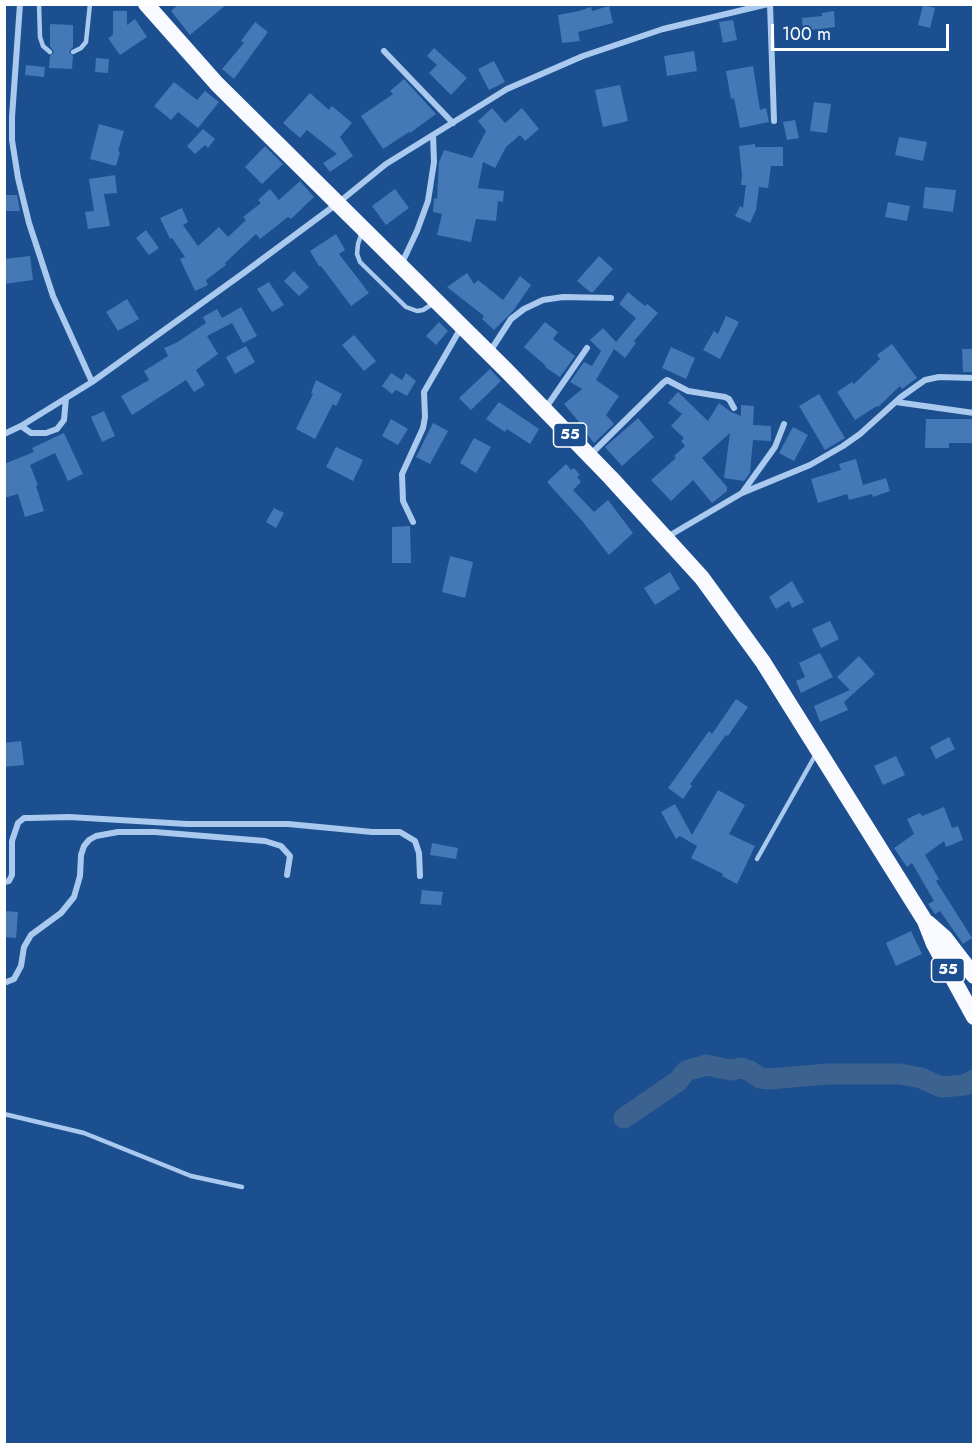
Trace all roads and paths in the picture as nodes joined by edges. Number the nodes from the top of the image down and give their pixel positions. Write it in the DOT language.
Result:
graph roads {
  1 [pos="20,4"];
  2 [pos="39,4"];
  3 [pos="90,4"];
  4 [pos="146,4"];
  5 [pos="769,4"];
  6 [pos="384,51"];
  7 [pos="50,52"];
  8 [pos="73,52"];
  9 [pos="774,121"];
  10 [pos="453,123"];
  11 [pos="433,135"];
  12 [pos="8,139"];
  13 [pos="338,203"];
  14 [pos="363,229"];
  15 [pos="400,265"];
  16 [pos="611,298"];
  17 [pos="436,301"];
  18 [pos="462,326"];
  19 [pos="587,348"];
  20 [pos="489,353"];
  21 [pos="974,378"];
  22 [pos="92,382"];
  23 [pos="66,398"];
  24 [pos="896,402"];
  25 [pos="734,408"];
  26 [pos="545,410"];
  27 [pos="974,413"];
  28 [pos="784,424"];
  29 [pos="21,426"];
  30 [pos="4,434"];
  31 [pos="590,456"];
  32 [pos="742,493"];
  33 [pos="413,522"];
  34 [pos="666,537"];
  35 [pos="819,749"];
  36 [pos="757,859"];
  37 [pos="287,875"];
  38 [pos="420,876"];
  39 [pos="4,882"];
  40 [pos="925,921"];
  41 [pos="974,976"];
  42 [pos="4,983"];
  43 [pos="974,1017"];
  44 [pos="4,1114"];
  45 [pos="242,1187"];
  1 -- 12 [label="street"];
  2 -- 7 [label="lane"];
  3 -- 8 [label="lane"];
  4 -- 13 [label="highway, 55"];
  5 -- 9 [label="street"];
  5 -- 10 [label="street"];
  6 -- 10 [label="street"];
  10 -- 11 [label="street"];
  11 -- 13 [label="street"];
  11 -- 15 [label="street"];
  12 -- 22 [label="street"];
  13 -- 14 [label="highway, 55"];
  13 -- 22 [label="street"];
  14 -- 15 [label="highway, 55"];
  14 -- 17 [label="lane"];
  15 -- 17 [label="highway, 55"];
  16 -- 20 [label="street"];
  17 -- 18 [label="highway, 55"];
  18 -- 20 [label="highway, 55"];
  18 -- 33 [label="street"];
  19 -- 26 [label="street"];
  20 -- 26 [label="highway, 55"];
  21 -- 24 [label="street"];
  22 -- 23 [label="street"];
  23 -- 29 [label="street"];
  23 -- 29 [label="street"];
  24 -- 27 [label="street"];
  24 -- 32 [label="street"];
  25 -- 31 [label="street"];
  26 -- 31 [label="highway, 55"];
  28 -- 32 [label="street"];
  29 -- 30 [label="street"];
  31 -- 34 [label="highway, 55"];
  32 -- 34 [label="street"];
  34 -- 35 [label="highway, 55"];
  35 -- 36 [label="lane"];
  35 -- 40 [label="highway, 55"];
  37 -- 42 [label="street"];
  38 -- 39 [label="street"];
  40 -- 41 [label="highway, 55"];
  40 -- 43 [label="highway, 55"];
  44 -- 45 [label="lane"];
}
